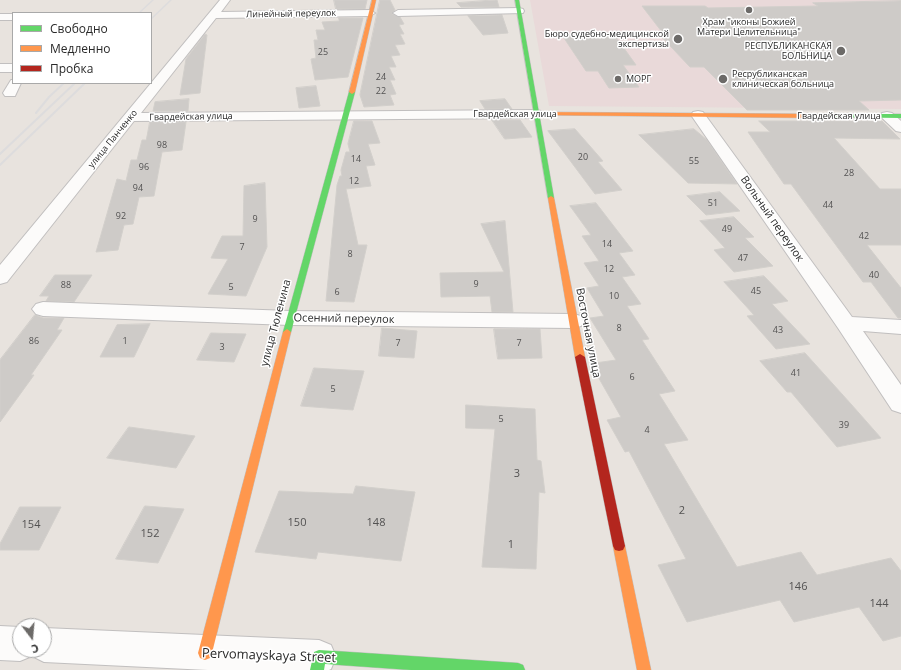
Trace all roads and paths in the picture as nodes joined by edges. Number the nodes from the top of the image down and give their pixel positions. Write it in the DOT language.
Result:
graph roads {
  1 [pos="225,0"];
  2 [pos="374,0"];
  3 [pos="517,0"];
  4 [pos="519,11"];
  5 [pos="398,13"];
  6 [pos="370,14"];
  7 [pos="212,15"];
  8 [pos="0,17"];
  9 [pos="12,17"];
  10 [pos="0,68"];
  11 [pos="12,68"];
  12 [pos="536,114"];
  13 [pos="347,115"];
  14 [pos="698,115"];
  15 [pos="894,116"];
  16 [pos="130,118"];
  17 [pos="901,128"];
  18 [pos="0,278"];
  19 [pos="43,309"];
  20 [pos="290,318"];
  21 [pos="573,321"];
  22 [pos="846,322"];
  23 [pos="901,327"];
  24 [pos="901,404"];
  25 [pos="0,643"];
  26 [pos="12,644"];
  27 [pos="52,646"];
  28 [pos="205,653"];
  29 [pos="318,663"];
  30 [pos="518,670"];
  31 [pos="644,670"];
  1 -- 7 [label="street, улица Панченко"];
  2 -- 6 [label="street, улица Тюленина"];
  3 -- 4 [label="street, Восточная улица"];
  4 -- 5 [label="street"];
  4 -- 12 [label="street, Восточная улица"];
  6 -- 7 [label="street, Линейный переулок"];
  6 -- 13 [label="street, улица Тюленина"];
  7 -- 16 [label="street, улица Панченко"];
  8 -- 9 [label="street"];
  10 -- 11 [label="street"];
  12 -- 13 [label="street, Гвардейская улица"];
  12 -- 14 [label="street, Гвардейская улица"];
  12 -- 21 [label="street, Восточная улица"];
  13 -- 16 [label="street, Гвардейская улица"];
  13 -- 20 [label="street, улица Тюленина"];
  14 -- 15 [label="street, Гвардейская улица"];
  14 -- 22 [label="street, Вольный переулок"];
  15 -- 17 [label="street"];
  16 -- 18 [label="street, улица Панченко"];
  19 -- 20 [label="street, Осенний переулок"];
  20 -- 21 [label="street, Осенний переулок"];
  20 -- 28 [label="street, улица Тюленина"];
  21 -- 31 [label="street, Восточная улица"];
  22 -- 23 [label="street"];
  22 -- 24 [label="street, Вольный переулок"];
  25 -- 26 [label="street"];
  27 -- 28 [label="street, Pervomayskaya Street"];
  28 -- 29 [label="street, Pervomayskaya Street"];
  29 -- 30 [label="street, Pervomayskaya Street"];
}
